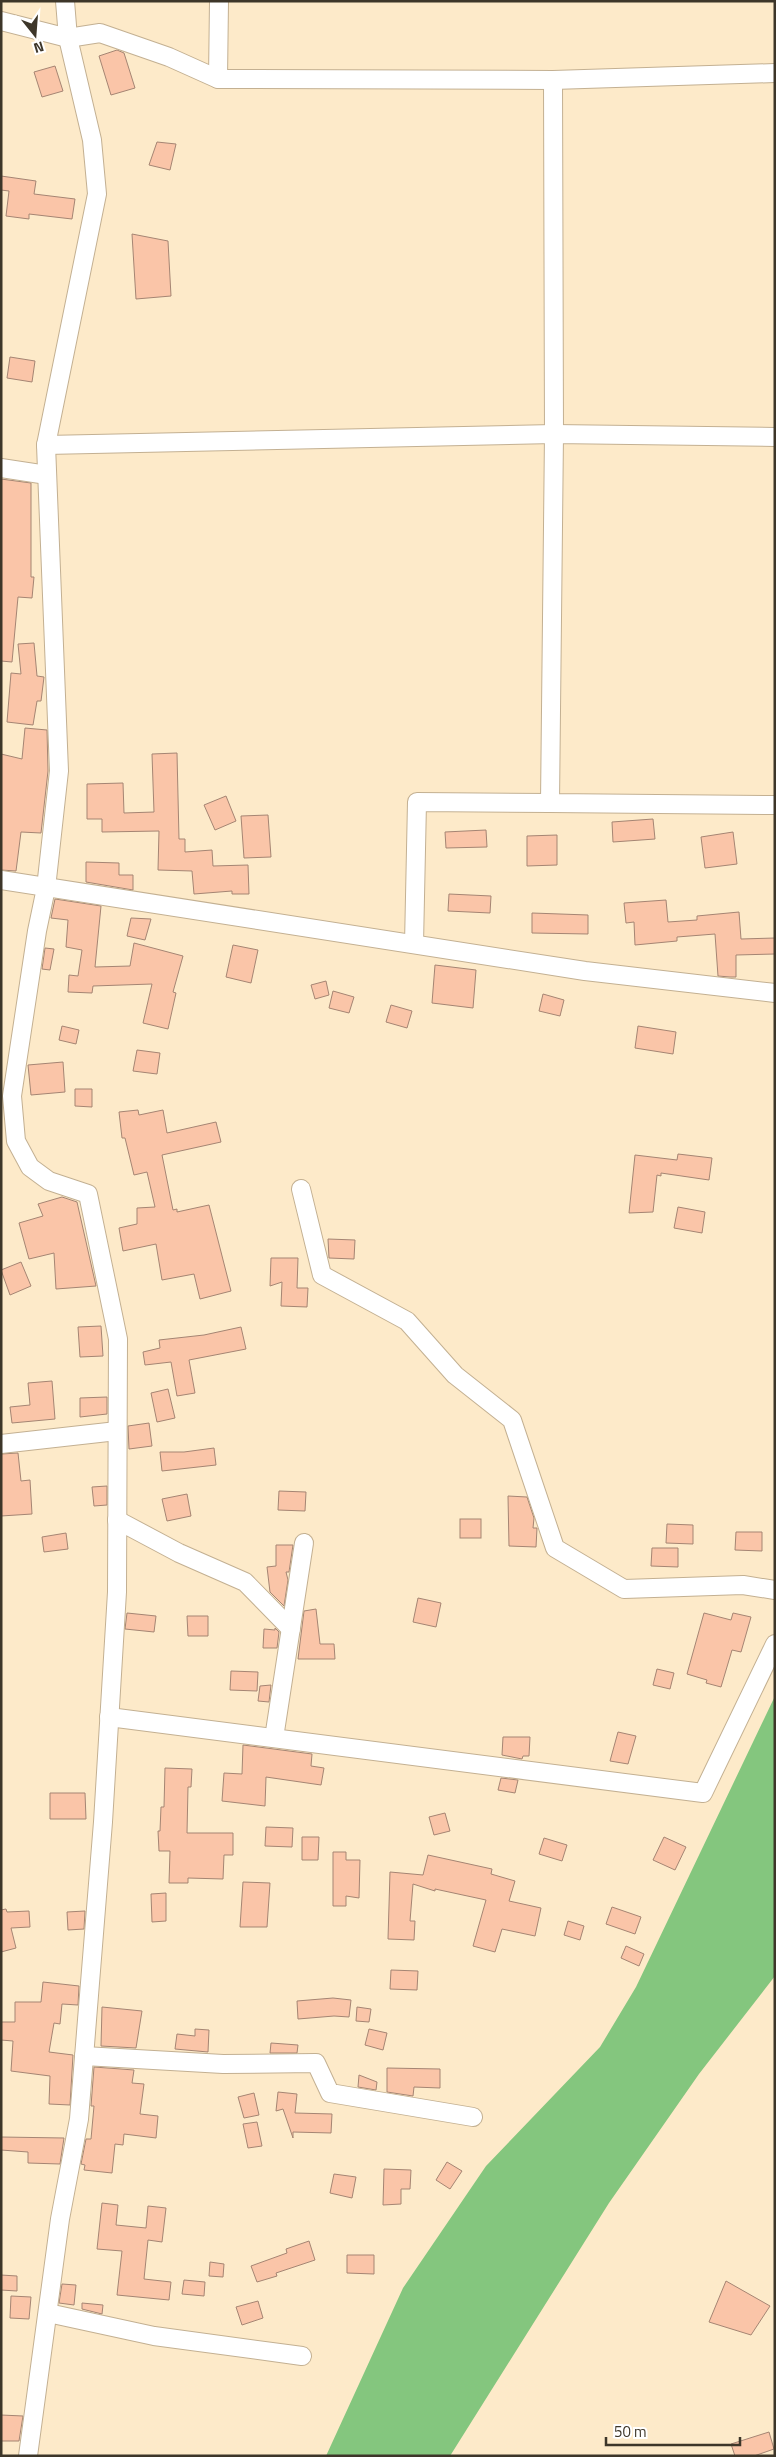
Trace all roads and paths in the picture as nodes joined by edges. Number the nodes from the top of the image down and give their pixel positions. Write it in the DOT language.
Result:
graph roads {
  1 [pos="65,1"];
  2 [pos="219,1"];
  3 [pos="1,21"];
  4 [pos="68,38"];
  5 [pos="775,73"];
  6 [pos="218,79"];
  7 [pos="553,80"];
  8 [pos="554,434"];
  9 [pos="775,437"];
  10 [pos="46,445"];
  11 [pos="1,468"];
  12 [pos="47,476"];
  13 [pos="550,803"];
  14 [pos="775,805"];
  15 [pos="1,880"];
  16 [pos="46,888"];
  17 [pos="414,944"];
  18 [pos="775,993"];
  19 [pos="301,1189"];
  20 [pos="116,1432"];
  21 [pos="1,1444"];
  22 [pos="117,1520"];
  23 [pos="304,1542"];
  24 [pos="775,1590"];
  25 [pos="291,1629"];
  26 [pos="775,1644"];
  27 [pos="109,1717"];
  28 [pos="274,1738"];
  29 [pos="84,2056"];
  30 [pos="473,2117"];
  31 [pos="48,2313"];
  32 [pos="302,2356"];
  33 [pos="28,2456"];
  1 -- 4 [label="street"];
  2 -- 6 [label="street"];
  3 -- 4 [label="street"];
  4 -- 6 [label="street"];
  4 -- 10 [label="street"];
  5 -- 7 [label="street"];
  6 -- 7 [label="street"];
  7 -- 8 [label="street"];
  8 -- 9 [label="street"];
  8 -- 10 [label="street"];
  8 -- 13 [label="street"];
  10 -- 12 [label="street"];
  11 -- 12 [label="street"];
  12 -- 16 [label="street"];
  13 -- 14 [label="street"];
  13 -- 17 [label="street"];
  15 -- 16 [label="street"];
  16 -- 17 [label="street"];
  16 -- 20 [label="street"];
  17 -- 18 [label="street"];
  19 -- 24 [label="street"];
  20 -- 21 [label="street"];
  20 -- 22 [label="street"];
  22 -- 25 [label="street"];
  22 -- 27 [label="street"];
  23 -- 25 [label="street"];
  25 -- 28 [label="street"];
  26 -- 28 [label="street"];
  27 -- 28 [label="street"];
  27 -- 29 [label="street"];
  29 -- 30 [label="street"];
  29 -- 31 [label="street"];
  31 -- 32 [label="street"];
  31 -- 33 [label="street"];
}
